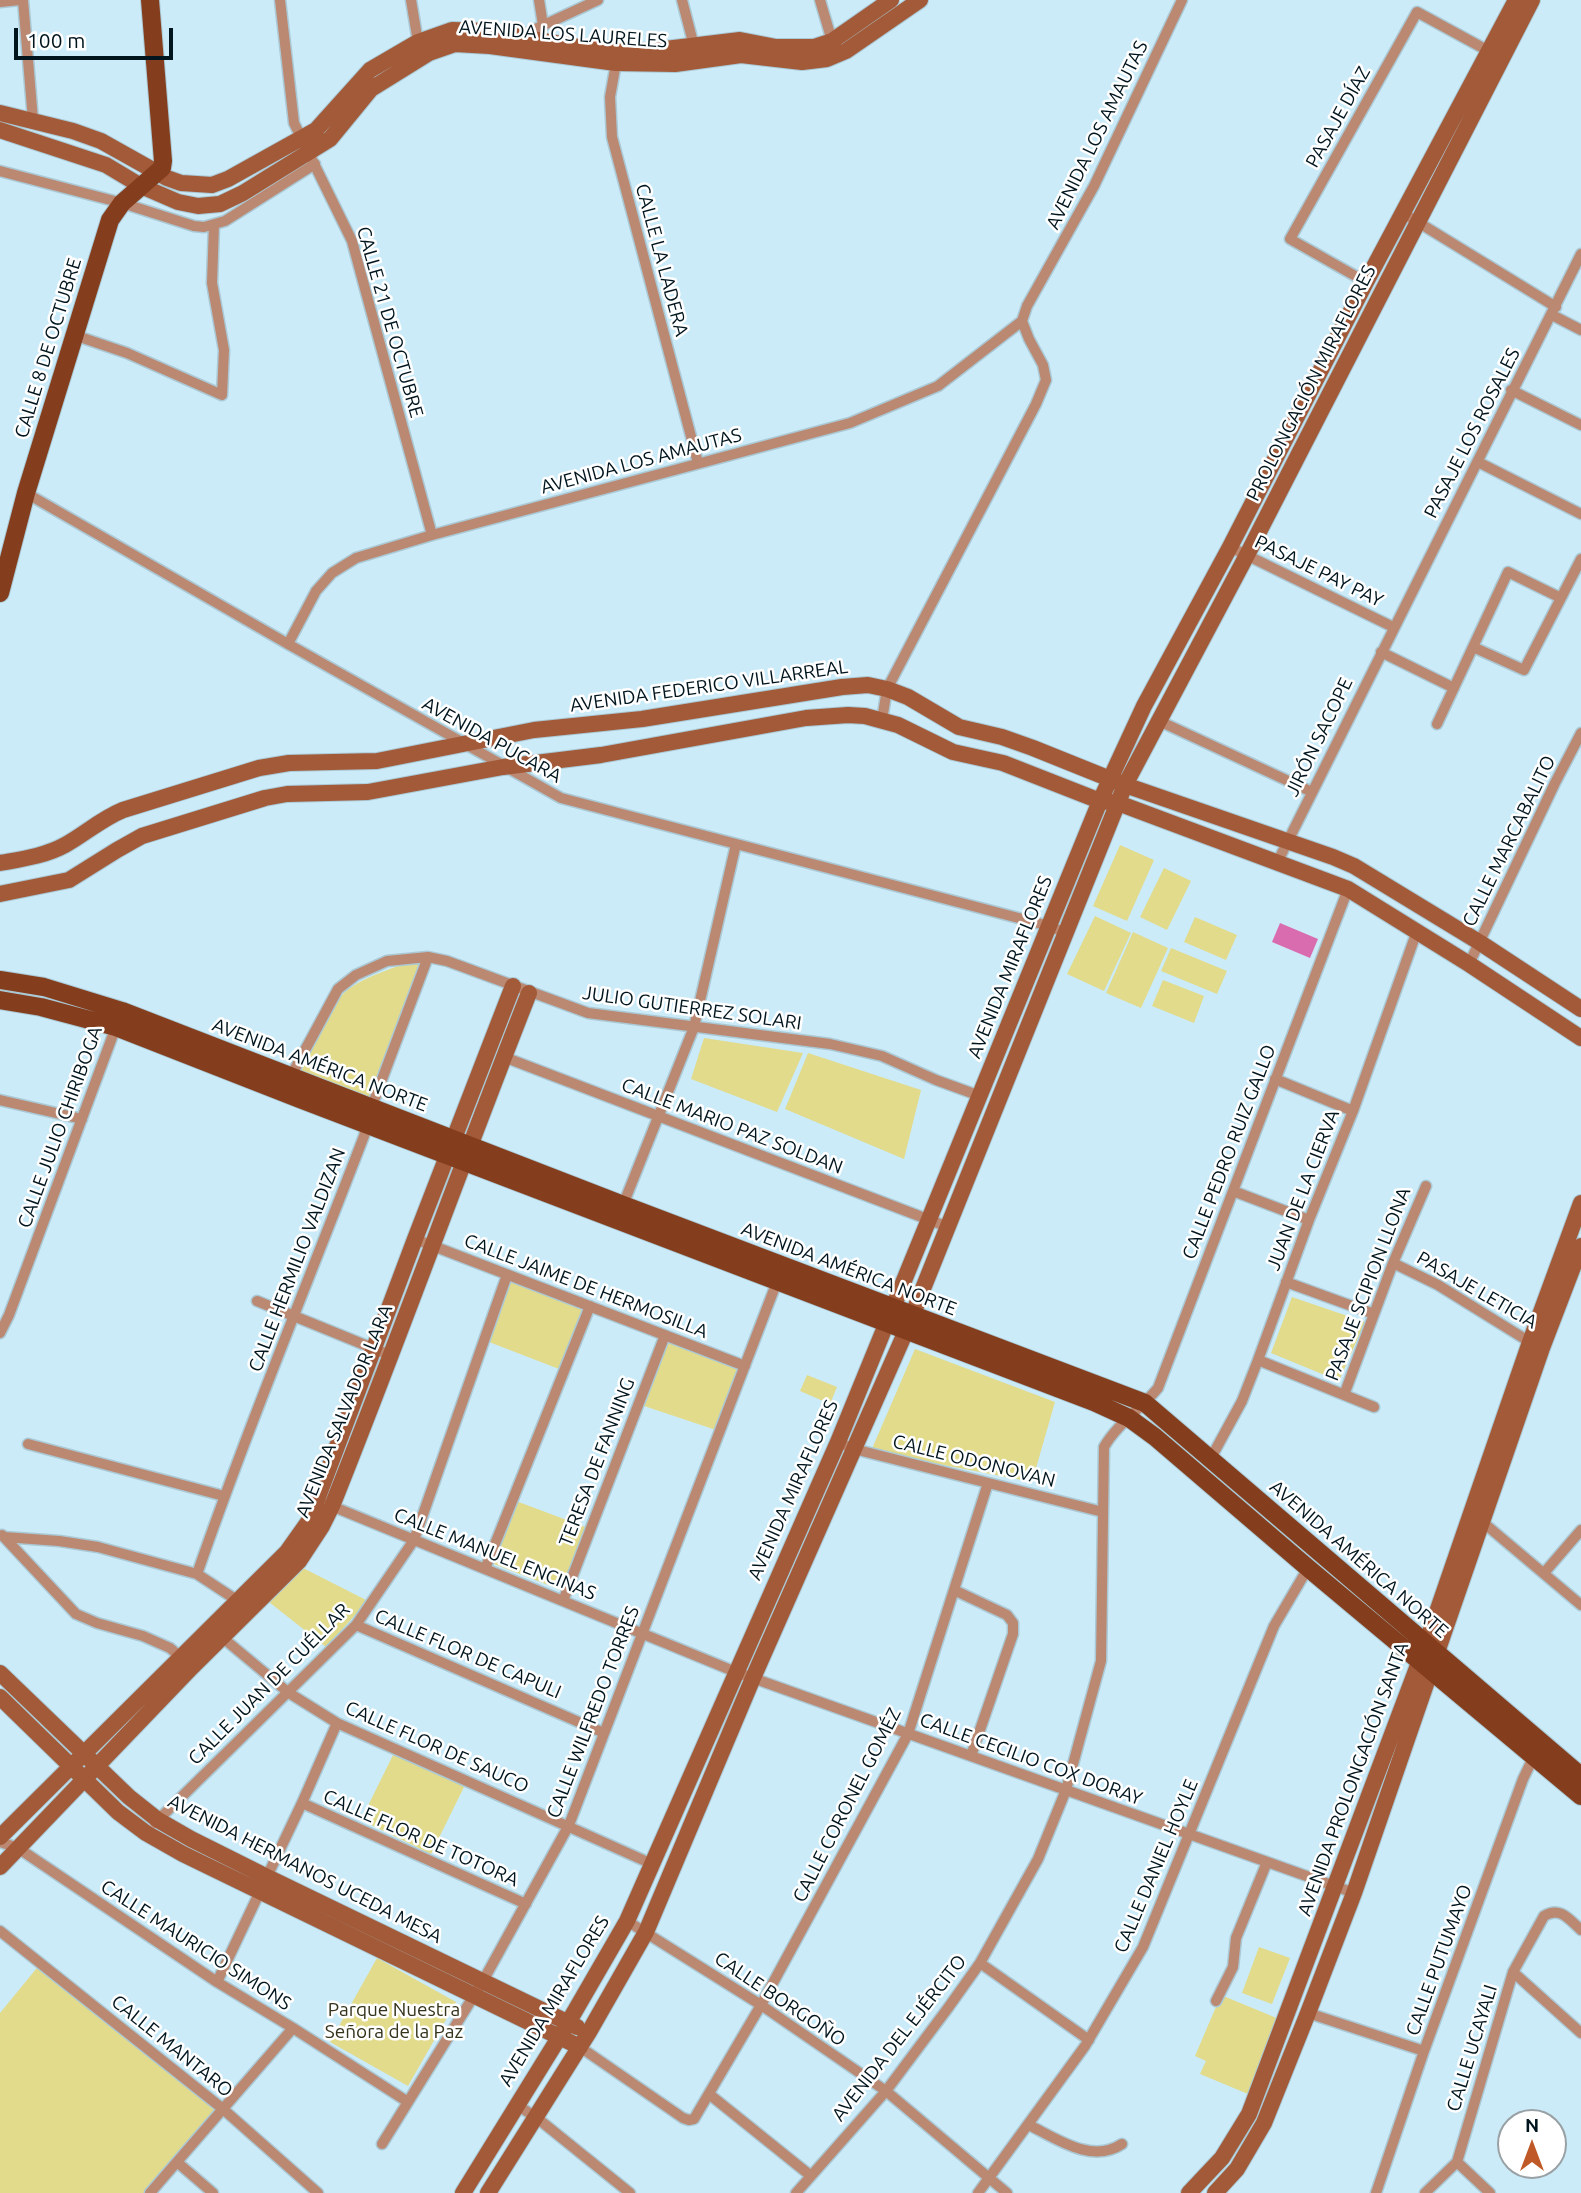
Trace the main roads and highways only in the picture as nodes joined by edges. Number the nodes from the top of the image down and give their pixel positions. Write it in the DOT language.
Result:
graph roads {
  1 [pos="150,0"];
  2 [pos="891,0"];
  3 [pos="920,0"];
  4 [pos="1516,0"];
  5 [pos="1532,0"];
  6 [pos="1495,54"];
  7 [pos="0,113"];
  8 [pos="0,130"];
  9 [pos="309,152"];
  10 [pos="157,173"];
  11 [pos="141,186"];
  12 [pos="1410,216"];
  13 [pos="0,593"];
  14 [pos="1118,782"];
  15 [pos="1100,801"];
  16 [pos="1118,803"];
  17 [pos="0,863"];
  18 [pos="0,894"];
  19 [pos="0,980"];
  20 [pos="513,986"];
  21 [pos="44,987"];
  22 [pos="529,993"];
  23 [pos="0,1000"];
  24 [pos="41,1007"];
  25 [pos="1581,1009"];
  26 [pos="119,1019"];
  27 [pos="1581,1038"];
  28 [pos="982,1092"];
  29 [pos="1001,1094"];
  30 [pos="458,1150"];
  31 [pos="1581,1203"];
  32 [pos="1581,1246"];
  33 [pos="780,1274"];
  34 [pos="890,1316"];
  35 [pos="909,1323"];
  36 [pos="1536,1345"];
  37 [pos="325,1504"];
  38 [pos="1281,1533"];
  39 [pos="1432,1649"];
  40 [pos="187,1662"];
  41 [pos="1426,1667"];
  42 [pos="0,1673"];
  43 [pos="0,1697"];
  44 [pos="1539,1749"];
  45 [pos="84,1754"];
  46 [pos="71,1766"];
  47 [pos="98,1767"];
  48 [pos="1581,1776"];
  49 [pos="85,1779"];
  50 [pos="1581,1796"];
  51 [pos="0,1840"];
  52 [pos="0,1867"];
  53 [pos="263,1884"];
  54 [pos="568,2023"];
  55 [pos="589,2032"];
  56 [pos="559,2037"];
  57 [pos="580,2048"];
  58 [pos="1222,2158"];
  59 [pos="1237,2169"];
  60 [pos="463,2193"];
  61 [pos="488,2193"];
  62 [pos="1189,2193"];
  63 [pos="1215,2193"];
  1 -- 10 [label="main road"];
  2 -- 9 [label="main road, AVENIDA LOS LAURELES"];
  3 -- 9 [label="main road, AVENIDA LOS LAURELES"];
  4 -- 6 [label="main road, PROLONGACIÓN MIRAFLORES"];
  5 -- 6 [label="main road, PROLONGACIÓN MIRAFLORES"];
  6 -- 12 [label="main road, PROLONGACIÓN MIRAFLORES"];
  7 -- 10 [label="main road, AVENIDA LOS LAURELES"];
  8 -- 11 [label="main road, AVENIDA LOS LAURELES"];
  9 -- 10 [label="main road, AVENIDA LOS LAURELES"];
  9 -- 11 [label="main road, AVENIDA LOS LAURELES"];
  10 -- 11 [label="main road, CALLE 8 DE OCTUBRE"];
  11 -- 13 [label="main road, CALLE 8 DE OCTUBRE"];
  12 -- 14 [label="main road, PROLONGACIÓN MIRAFLORES"];
  12 -- 14 [label="main road, PROLONGACIÓN MIRAFLORES"];
  14 -- 15 [label="main road, AVENIDA MIRAFLORES"];
  14 -- 16 [label="main road, AVENIDA MIRAFLORES"];
  14 -- 17 [label="main road, AVENIDA FEDERICO VILLARREAL"];
  14 -- 25 [label="main road, AVENIDA FEDERICO VILLARREAL"];
  15 -- 16 [label="main road"];
  15 -- 18 [label="main road"];
  15 -- 28 [label="main road, AVENIDA MIRAFLORES"];
  16 -- 27 [label="main road"];
  16 -- 29 [label="main road, AVENIDA MIRAFLORES"];
  19 -- 21 [label="main road, AVENIDA AMÉRICA NORTE"];
  20 -- 30 [label="main road, AVENIDA SALVADOR LARA"];
  21 -- 24 [label="main road"];
  21 -- 26 [label="main road, AVENIDA AMÉRICA NORTE"];
  22 -- 30 [label="main road, AVENIDA SALVADOR LARA"];
  23 -- 24 [label="main road, AVENIDA AMÉRICA NORTE"];
  24 -- 26 [label="main road, AVENIDA AMÉRICA NORTE"];
  26 -- 30 [label="main road, AVENIDA AMÉRICA NORTE"];
  26 -- 30 [label="main road, AVENIDA AMÉRICA NORTE"];
  28 -- 29 [label="main road"];
  28 -- 34 [label="main road, AVENIDA MIRAFLORES"];
  29 -- 35 [label="main road, AVENIDA MIRAFLORES"];
  30 -- 33 [label="main road, AVENIDA AMÉRICA NORTE"];
  30 -- 33 [label="main road, AVENIDA AMÉRICA NORTE"];
  30 -- 37 [label="main road, AVENIDA SALVADOR LARA"];
  30 -- 37 [label="main road, AVENIDA SALVADOR LARA"];
  31 -- 36 [label="main road, AVENIDA PROLONGACIÓN SANTA"];
  32 -- 36 [label="main road, AVENIDA PROLONGACIÓN SANTA"];
  33 -- 34 [label="main road, AVENIDA AMÉRICA NORTE"];
  34 -- 35 [label="main road, AVENIDA AMÉRICA NORTE"];
  34 -- 54 [label="main road, AVENIDA MIRAFLORES"];
  35 -- 38 [label="main road, AVENIDA AMÉRICA NORTE"];
  35 -- 38 [label="main road, AVENIDA AMÉRICA NORTE"];
  35 -- 55 [label="main road, AVENIDA MIRAFLORES"];
  36 -- 39 [label="main road, AVENIDA PROLONGACIÓN SANTA"];
  37 -- 40 [label="main road, AVENIDA SALVADOR LARA"];
  37 -- 40 [label="main road, AVENIDA SALVADOR LARA"];
  38 -- 39 [label="main road, AVENIDA AMÉRICA NORTE"];
  38 -- 41 [label="main road, AVENIDA AMÉRICA NORTE"];
  39 -- 41 [label="main road, AVENIDA PROLONGACIÓN SANTA"];
  39 -- 44 [label="main road, AVENIDA AMÉRICA NORTE"];
  40 -- 45 [label="main road, AVENIDA SALVADOR LARA"];
  40 -- 47 [label="main road, AVENIDA SALVADOR LARA"];
  41 -- 44 [label="main road, AVENIDA AMÉRICA NORTE"];
  41 -- 58 [label="main road, AVENIDA PROLONGACIÓN SANTA"];
  41 -- 59 [label="main road, AVENIDA PROLONGACIÓN SANTA"];
  42 -- 45 [label="main road, AVENIDA HERMANOS UCEDA MESA"];
  43 -- 46 [label="main road, AVENIDA HERMANOS UCEDA MESA"];
  44 -- 48 [label="main road, AVENIDA AMÉRICA NORTE"];
  44 -- 50 [label="main road, AVENIDA AMÉRICA NORTE"];
  45 -- 46 [label="main road, AVENIDA SALVADOR LARA"];
  45 -- 47 [label="main road, AVENIDA HERMANOS UCEDA MESA"];
  46 -- 49 [label="main road, AVENIDA HERMANOS UCEDA MESA"];
  46 -- 51 [label="main road, AVENIDA SALVADOR LARA"];
  47 -- 49 [label="main road, AVENIDA SALVADOR LARA"];
  47 -- 53 [label="main road, AVENIDA HERMANOS UCEDA MESA"];
  49 -- 52 [label="main road, AVENIDA SALVADOR LARA"];
  49 -- 53 [label="main road, AVENIDA HERMANOS UCEDA MESA"];
  53 -- 54 [label="main road, AVENIDA HERMANOS UCEDA MESA"];
  53 -- 56 [label="main road, AVENIDA HERMANOS UCEDA MESA"];
  54 -- 55 [label="main road, AVENIDA HERMANOS UCEDA MESA"];
  54 -- 56 [label="main road, AVENIDA MIRAFLORES"];
  55 -- 57 [label="main road, AVENIDA MIRAFLORES"];
  56 -- 57 [label="main road, AVENIDA HERMANOS UCEDA MESA"];
  56 -- 60 [label="main road, AVENIDA MIRAFLORES"];
  57 -- 61 [label="main road, AVENIDA MIRAFLORES"];
  58 -- 59 [label="main road"];
  58 -- 62 [label="main road, AVENIDA PROLONGACIÓN SANTA"];
  59 -- 63 [label="main road, AVENIDA PROLONGACIÓN SANTA"];
}
